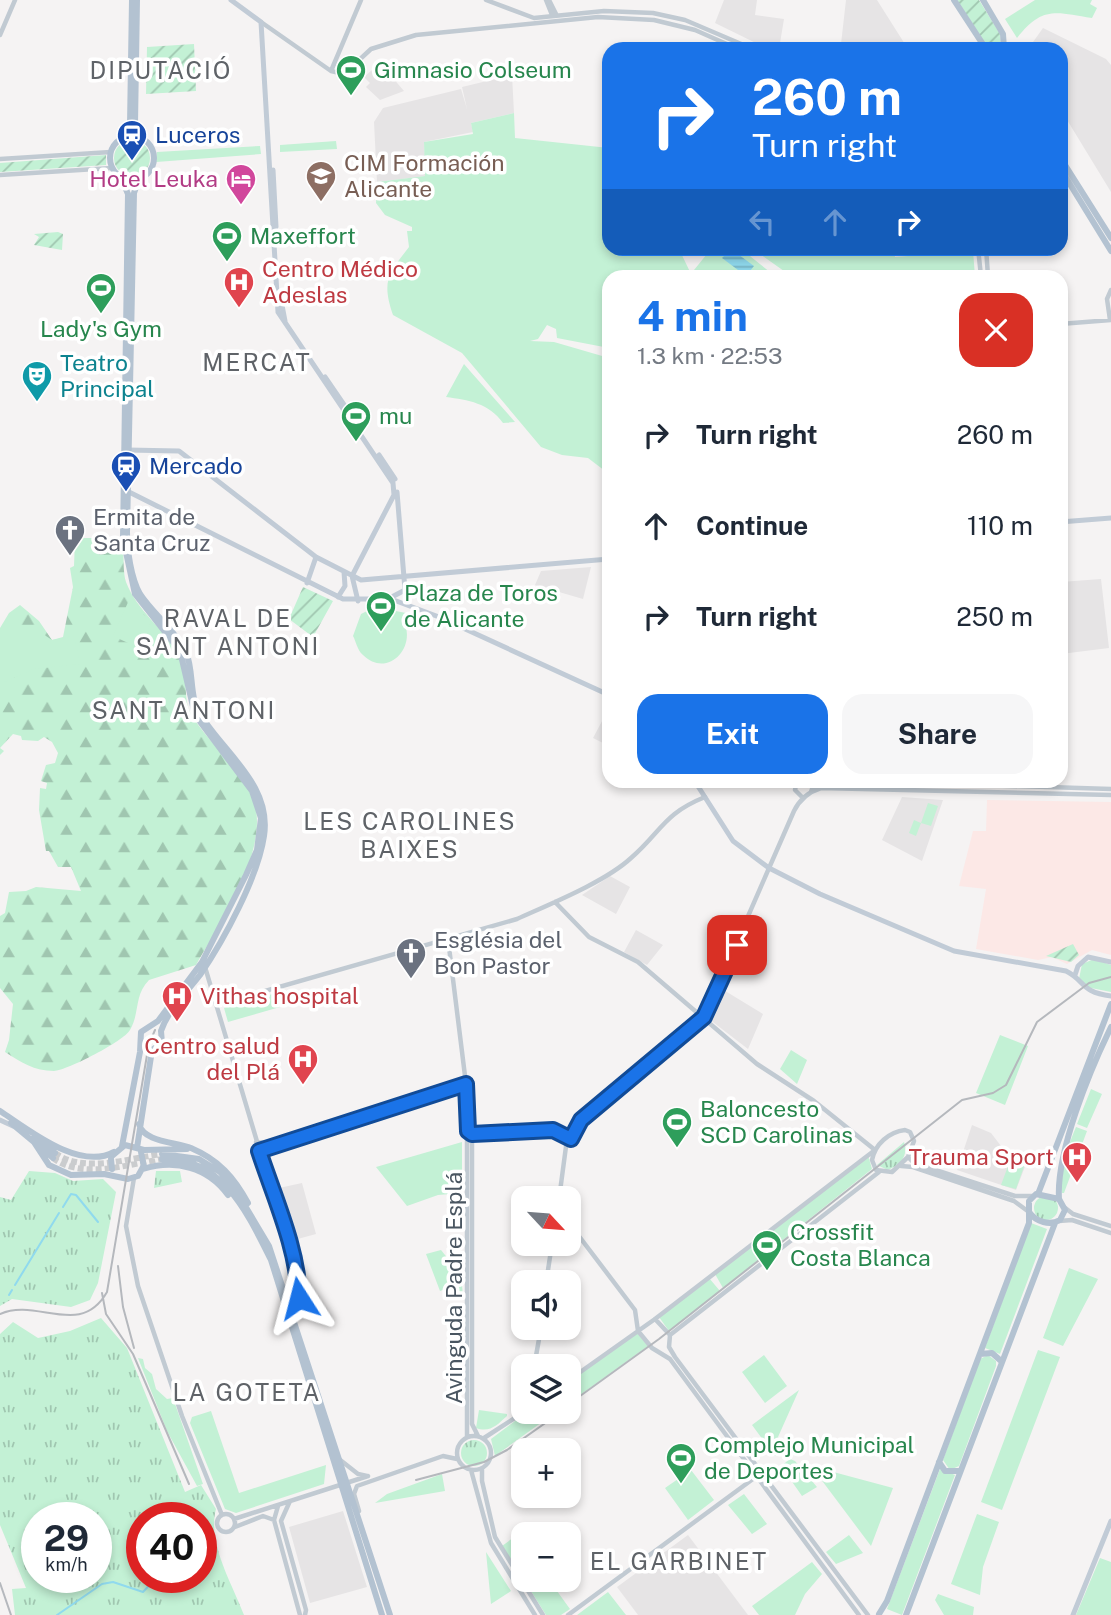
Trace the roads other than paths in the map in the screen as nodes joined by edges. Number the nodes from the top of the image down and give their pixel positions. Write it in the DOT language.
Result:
graph roads {
  1 [pos="15,0"];
  2 [pos="134,0"];
  3 [pos="231,0"];
  4 [pos="237,0"];
  5 [pos="361,0"];
  6 [pos="486,0"];
  7 [pos="548,0"];
  8 [pos="954,0"];
  9 [pos="982,0"];
  10 [pos="525,15"];
  11 [pos="555,17"];
  12 [pos="262,22"];
  13 [pos="522,25"];
  14 [pos="0,35"];
  15 [pos="722,42"];
  16 [pos="737,42"];
  17 [pos="981,42"];
  18 [pos="1004,42"];
  19 [pos="331,71"];
  20 [pos="126,137"];
  21 [pos="140,137"];
  22 [pos="111,152"];
  23 [pos="0,159"];
  24 [pos="112,168"];
  25 [pos="1068,170"];
  26 [pos="0,175"];
  27 [pos="121,178"];
  28 [pos="139,179"];
  29 [pos="1068,181"];
  30 [pos="1111,238"];
  31 [pos="1111,251"];
  32 [pos="1111,290"];
  33 [pos="1107,307"];
  34 [pos="280,312"];
  35 [pos="1111,320"];
  36 [pos="1089,322"];
  37 [pos="1068,323"];
  38 [pos="127,450"];
  39 [pos="126,491"];
  40 [pos="1111,518"];
  41 [pos="1068,521"];
  42 [pos="316,557"];
  43 [pos="602,560"];
  44 [pos="344,572"];
  45 [pos="352,576"];
  46 [pos="404,576"];
  47 [pos="394,577"];
  48 [pos="306,580"];
  49 [pos="360,580"];
  50 [pos="355,586"];
  51 [pos="402,590"];
  52 [pos="338,597"];
  53 [pos="388,599"];
  54 [pos="358,601"];
  55 [pos="602,692"];
  56 [pos="699,788"];
  57 [pos="795,788"];
  58 [pos="812,788"];
  59 [pos="1068,788"];
  60 [pos="1111,789"];
  61 [pos="810,793"];
  62 [pos="1111,795"];
  63 [pos="705,797"];
  64 [pos="803,797"];
  65 [pos="262,808"];
  66 [pos="769,868"];
  67 [pos="555,902"];
  68 [pos="448,939"];
  69 [pos="1111,962"];
  70 [pos="205,967"];
  71 [pos="1075,975"];
  72 [pos="1104,995"];
  73 [pos="1111,996"];
  74 [pos="216,1005"];
  75 [pos="1110,1007"];
  76 [pos="704,1017"];
  77 [pos="150,1026"];
  78 [pos="1111,1027"];
  79 [pos="160,1031"];
  80 [pos="141,1045"];
  81 [pos="152,1049"];
  82 [pos="466,1084"];
  83 [pos="0,1116"];
  84 [pos="139,1124"];
  85 [pos="27,1128"];
  86 [pos="324,1130"];
  87 [pos="469,1135"];
  88 [pos="32,1139"];
  89 [pos="567,1139"];
  90 [pos="256,1142"];
  91 [pos="266,1143"];
  92 [pos="122,1146"];
  93 [pos="139,1150"];
  94 [pos="875,1150"];
  95 [pos="259,1151"];
  96 [pos="202,1153"];
  97 [pos="112,1156"];
  98 [pos="908,1157"];
  99 [pos="901,1166"];
  100 [pos="143,1168"];
  101 [pos="879,1172"];
  102 [pos="117,1176"];
  103 [pos="134,1178"];
  104 [pos="125,1179"];
  105 [pos="561,1186"];
  106 [pos="132,1188"];
  107 [pos="1036,1195"];
  108 [pos="1059,1199"];
  109 [pos="1064,1207"];
  110 [pos="1029,1212"];
  111 [pos="278,1213"];
  112 [pos="1056,1222"];
  113 [pos="1111,1226"];
  114 [pos="1111,1233"];
  115 [pos="264,1237"];
  116 [pos="581,1239"];
  117 [pos="264,1246"];
  118 [pos="286,1292"];
  119 [pos="654,1319"];
  120 [pos="295,1321"];
  121 [pos="638,1331"];
  122 [pos="670,1335"];
  123 [pos="669,1348"];
  124 [pos="663,1352"];
  125 [pos="980,1354"];
  126 [pos="1001,1361"];
  127 [pos="581,1371"];
  128 [pos="511,1420"];
  129 [pos="467,1437"];
  130 [pos="481,1437"];
  131 [pos="339,1458"];
  132 [pos="457,1459"];
  133 [pos="939,1462"];
  134 [pos="482,1468"];
  135 [pos="471,1470"];
  136 [pos="960,1471"];
  137 [pos="757,1476"];
  138 [pos="344,1484"];
  139 [pos="290,1501"];
  140 [pos="278,1505"];
  141 [pos="222,1515"];
  142 [pos="234,1519"];
  143 [pos="274,1520"];
  144 [pos="359,1521"];
  145 [pos="1111,1521"];
  146 [pos="234,1527"];
  147 [pos="888,1614"];
  148 [pos="303,1615"];
  149 [pos="382,1615"];
  150 [pos="389,1615"];
  151 [pos="536,1615"];
  152 [pos="542,1615"];
  153 [pos="568,1615"];
  154 [pos="859,1615"];
  155 [pos="868,1615"];
  156 [pos="878,1615"];
  157 [pos="906,1615"];
  158 [pos="1073,1615"];
  1 -- 14 [label="street"];
  2 -- 20 [label="main road"];
  2 -- 21 [label="main road"];
  3 -- 12 [label="main road"];
  4 -- 12 [label="main road"];
  5 -- 19 [label="street"];
  6 -- 10 [label="street"];
  7 -- 11 [label="street"];
  8 -- 17 [label="main road"];
  9 -- 18 [label="main road"];
  10 -- 11 [label="street"];
  10 -- 13 [label="street"];
  11 -- 13 [label="street"];
  11 -- 15 [label="street"];
  11 -- 16 [label="street"];
  12 -- 19 [label="street"];
  12 -- 34 [label="main road"];
  13 -- 19 [label="street"];
  20 -- 21 [label="main road"];
  20 -- 22 [label="main road"];
  21 -- 28 [label="main road"];
  22 -- 23 [label="street"];
  22 -- 24 [label="main road"];
  24 -- 26 [label="street"];
  24 -- 27 [label="main road"];
  25 -- 30 [label="main road"];
  27 -- 28 [label="main road"];
  27 -- 38 [label="main road"];
  28 -- 38 [label="main road"];
  29 -- 31 [label="main road"];
  32 -- 33 [label="street"];
  33 -- 35 [label="street"];
  33 -- 36 [label="street"];
  34 -- 45 [label="main road"];
  34 -- 46 [label="main road"];
  35 -- 36 [label="street"];
  36 -- 37 [label="street"];
  38 -- 39 [label="main road"];
  38 -- 42 [label="main road"];
  39 -- 48 [label="main road"];
  39 -- 65 [label="main road"];
  40 -- 41 [label="main road"];
  42 -- 44 [label="main road"];
  42 -- 48 [label="main road"];
  43 -- 46 [label="main road"];
  44 -- 45 [label="main road"];
  44 -- 52 [label="main road"];
  45 -- 49 [label="main road"];
  45 -- 50 [label="main road"];
  46 -- 47 [label="main road"];
  46 -- 51 [label="main road"];
  47 -- 49 [label="main road"];
  47 -- 51 [label="main road"];
  48 -- 52 [label="main road"];
  49 -- 50 [label="main road"];
  50 -- 54 [label="main road"];
  51 -- 53 [label="main road"];
  52 -- 54 [label="main road"];
  53 -- 54 [label="main road"];
  53 -- 55 [label="main road"];
  56 -- 63 [label="main road"];
  57 -- 64 [label="street"];
  58 -- 61 [label="street"];
  59 -- 60 [label="street"];
  61 -- 62 [label="street"];
  61 -- 64 [label="street"];
  63 -- 66 [label="main road"];
  63 -- 67 [label="street"];
  64 -- 66 [label="street"];
  65 -- 70 [label="main road"];
  65 -- 77 [label="main road"];
  66 -- 71 [label="main road"];
  66 -- 76 [label="street"];
  67 -- 68 [label="street"];
  67 -- 76 [label="street"];
  68 -- 74 [label="street"];
  68 -- 82 [label="street, Avinguda Padre Esplá"];
  69 -- 71 [label="main road"];
  70 -- 74 [label="street"];
  70 -- 79 [label="main road"];
  71 -- 72 [label="main road"];
  72 -- 73 [label="main road"];
  72 -- 75 [label="main road"];
  74 -- 90 [label="street"];
  75 -- 107 [label="main road"];
  76 -- 89 [label="street"];
  76 -- 94 [label="street"];
  77 -- 79 [label="main road"];
  77 -- 80 [label="main road"];
  78 -- 108 [label="main road"];
  79 -- 81 [label="main road"];
  80 -- 81 [label="main road"];
  80 -- 92 [label="main road"];
  81 -- 84 [label="main road"];
  82 -- 86 [label="street"];
  82 -- 87 [label="street, Avinguda Padre Esplá"];
  83 -- 85 [label="main road"];
  83 -- 88 [label="main road"];
  84 -- 93 [label="main road"];
  84 -- 96 [label="main road"];
  85 -- 88 [label="main road"];
  85 -- 97 [label="main road"];
  86 -- 91 [label="street"];
  86 -- 95 [label="street"];
  87 -- 89 [label="street"];
  87 -- 129 [label="street, Avinguda Padre Esplá"];
  87 -- 130 [label="street, Avinguda Padre Esplá"];
  88 -- 102 [label="main road"];
  89 -- 105 [label="street"];
  90 -- 91 [label="street"];
  90 -- 95 [label="street"];
  91 -- 95 [label="street"];
  92 -- 93 [label="main road"];
  92 -- 97 [label="main road"];
  93 -- 96 [label="main road"];
  93 -- 100 [label="main road, bridge"];
  94 -- 98 [label="street"];
  94 -- 101 [label="street"];
  94 -- 119 [label="street"];
  95 -- 111 [label="street"];
  96 -- 115 [label="main road"];
  97 -- 102 [label="main road, bridge"];
  98 -- 99 [label="street"];
  98 -- 107 [label="street"];
  99 -- 101 [label="street"];
  99 -- 110 [label="street"];
  100 -- 103 [label="main road"];
  100 -- 117 [label="main road"];
  101 -- 122 [label="street"];
  102 -- 104 [label="main road"];
  103 -- 104 [label="main road"];
  103 -- 106 [label="street"];
  104 -- 106 [label="street"];
  106 -- 141 [label="street"];
  107 -- 108 [label="main road"];
  107 -- 110 [label="main road"];
  108 -- 109 [label="main road"];
  109 -- 112 [label="main road"];
  109 -- 113 [label="street"];
  110 -- 112 [label="main road"];
  110 -- 125 [label="main road"];
  111 -- 118 [label="street"];
  111 -- 120 [label="street"];
  112 -- 114 [label="street"];
  112 -- 126 [label="main road"];
  115 -- 117 [label="main road"];
  115 -- 118 [label="main road"];
  116 -- 121 [label="street"];
  117 -- 138 [label="main road"];
  118 -- 120 [label="main road"];
  119 -- 121 [label="street"];
  119 -- 122 [label="street"];
  120 -- 131 [label="main road"];
  121 -- 124 [label="street"];
  121 -- 127 [label="street"];
  122 -- 123 [label="street"];
  123 -- 124 [label="street"];
  123 -- 155 [label="street"];
  124 -- 137 [label="street"];
  125 -- 126 [label="main road"];
  125 -- 133 [label="main road"];
  126 -- 136 [label="main road"];
  128 -- 130 [label="street"];
  129 -- 130 [label="street"];
  129 -- 132 [label="street"];
  130 -- 134 [label="street"];
  131 -- 138 [label="main road"];
  131 -- 138 [label="street"];
  132 -- 135 [label="street"];
  132 -- 144 [label="street"];
  133 -- 136 [label="main road"];
  133 -- 156 [label="main road"];
  134 -- 135 [label="street"];
  134 -- 152 [label="street"];
  135 -- 151 [label="street"];
  136 -- 157 [label="main road"];
  137 -- 153 [label="street"];
  137 -- 154 [label="street"];
  138 -- 139 [label="street"];
  138 -- 144 [label="main road"];
  138 -- 149 [label="main road"];
  139 -- 140 [label="street"];
  139 -- 148 [label="street"];
  140 -- 142 [label="street"];
  140 -- 143 [label="street"];
  141 -- 142 [label="street"];
  141 -- 146 [label="street"];
  142 -- 146 [label="street"];
  143 -- 146 [label="street"];
  143 -- 148 [label="street"];
  144 -- 150 [label="main road"];
  145 -- 158 [label="main road"];
  147 -- 156 [label="main road"];
}
